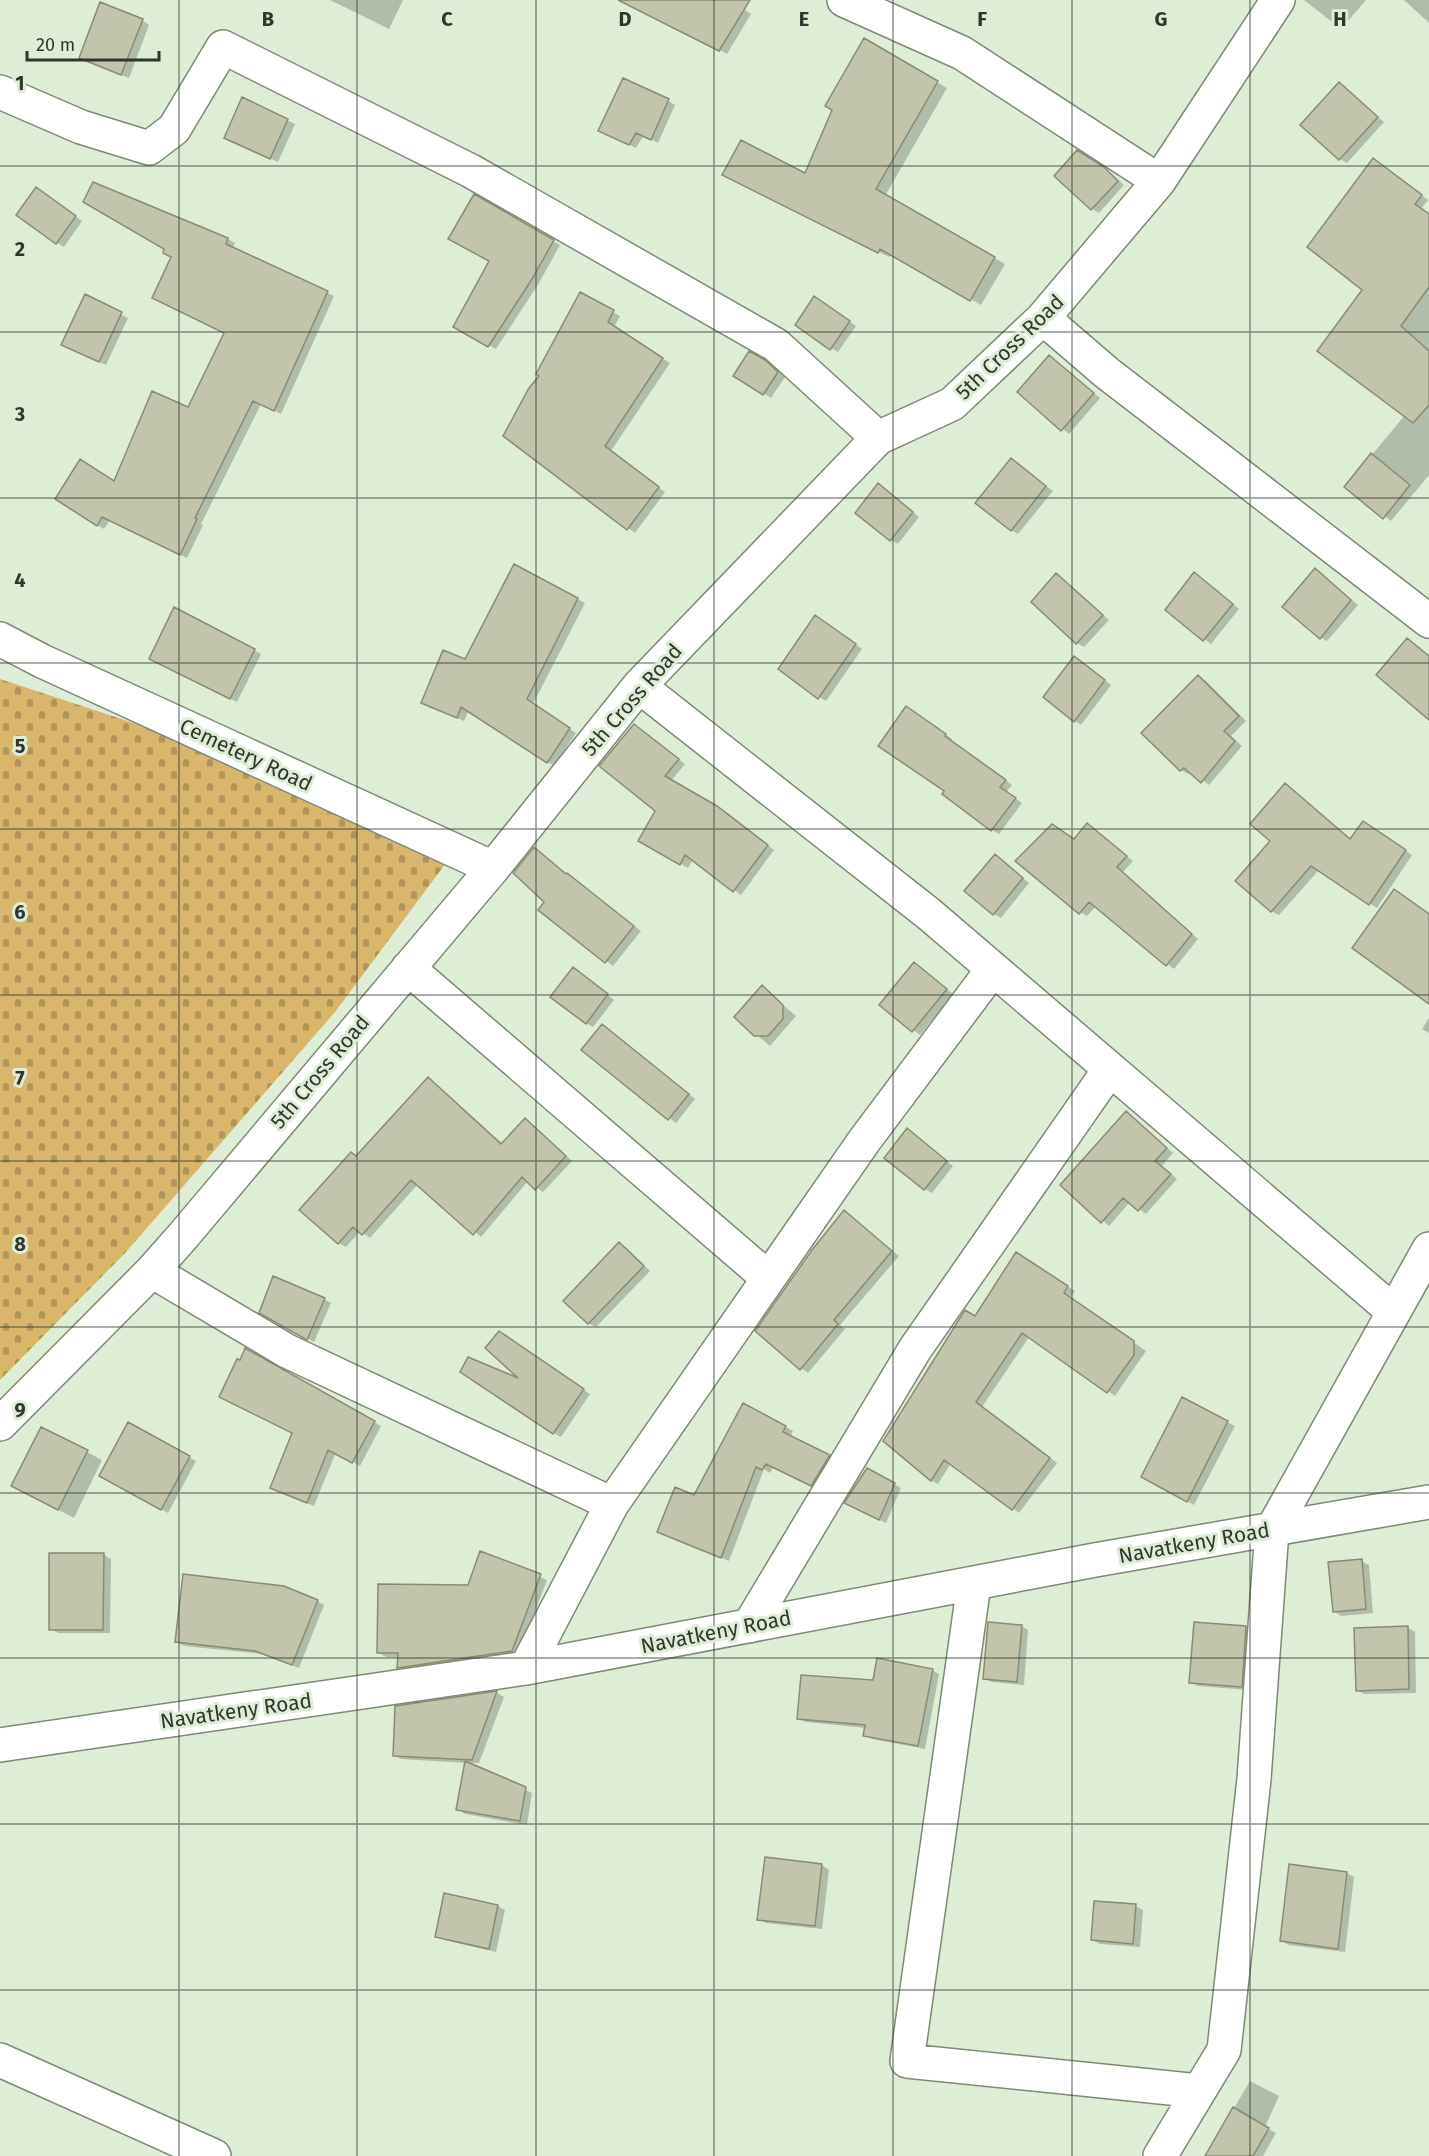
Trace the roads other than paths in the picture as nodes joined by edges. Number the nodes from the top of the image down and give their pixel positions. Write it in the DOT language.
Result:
graph roads {
  1 [pos="844,0"];
  2 [pos="1278,0"];
  3 [pos="0,92"];
  4 [pos="1159,181"];
  5 [pos="1043,318"];
  6 [pos="878,438"];
  7 [pos="1429,621"];
  8 [pos="0,639"];
  9 [pos="639,686"];
  10 [pos="493,868"];
  11 [pos="408,968"];
  12 [pos="993,969"];
  13 [pos="1110,1069"];
  14 [pos="1429,1249"];
  15 [pos="152,1271"];
  16 [pos="768,1278"];
  17 [pos="1394,1312"];
  18 [pos="0,1424"];
  19 [pos="1429,1502"];
  20 [pos="612,1504"];
  21 [pos="1272,1530"];
  22 [pos="974,1584"];
  23 [pos="749,1626"];
  24 [pos="526,1668"];
  25 [pos="0,1745"];
  26 [pos="0,2060"];
  27 [pos="1199,2091"];
  28 [pos="214,2156"];
  29 [pos="1160,2156"];
  1 -- 4 [label="street"];
  2 -- 4 [label="street, 5th Cross Road"];
  3 -- 6 [label="street"];
  4 -- 5 [label="street, 5th Cross Road"];
  5 -- 6 [label="street, 5th Cross Road"];
  5 -- 7 [label="street"];
  6 -- 9 [label="street, 5th Cross Road"];
  8 -- 10 [label="street, Cemetery Road"];
  9 -- 10 [label="street, 5th Cross Road"];
  9 -- 12 [label="street"];
  10 -- 11 [label="street, 5th Cross Road"];
  11 -- 15 [label="street, 5th Cross Road"];
  11 -- 16 [label="street"];
  12 -- 13 [label="street"];
  12 -- 16 [label="street"];
  13 -- 17 [label="street"];
  13 -- 23 [label="street"];
  14 -- 17 [label="street"];
  15 -- 18 [label="street, 5th Cross Road"];
  15 -- 20 [label="street"];
  16 -- 20 [label="street"];
  17 -- 21 [label="street"];
  19 -- 21 [label="street, Navatkeny Road"];
  20 -- 24 [label="street"];
  21 -- 22 [label="street, Navatkeny Road"];
  21 -- 27 [label="street"];
  22 -- 23 [label="street, Navatkeny Road"];
  22 -- 27 [label="street"];
  23 -- 24 [label="street, Navatkeny Road"];
  24 -- 25 [label="street, Navatkeny Road"];
  26 -- 28 [label="street"];
  27 -- 29 [label="street"];
}
